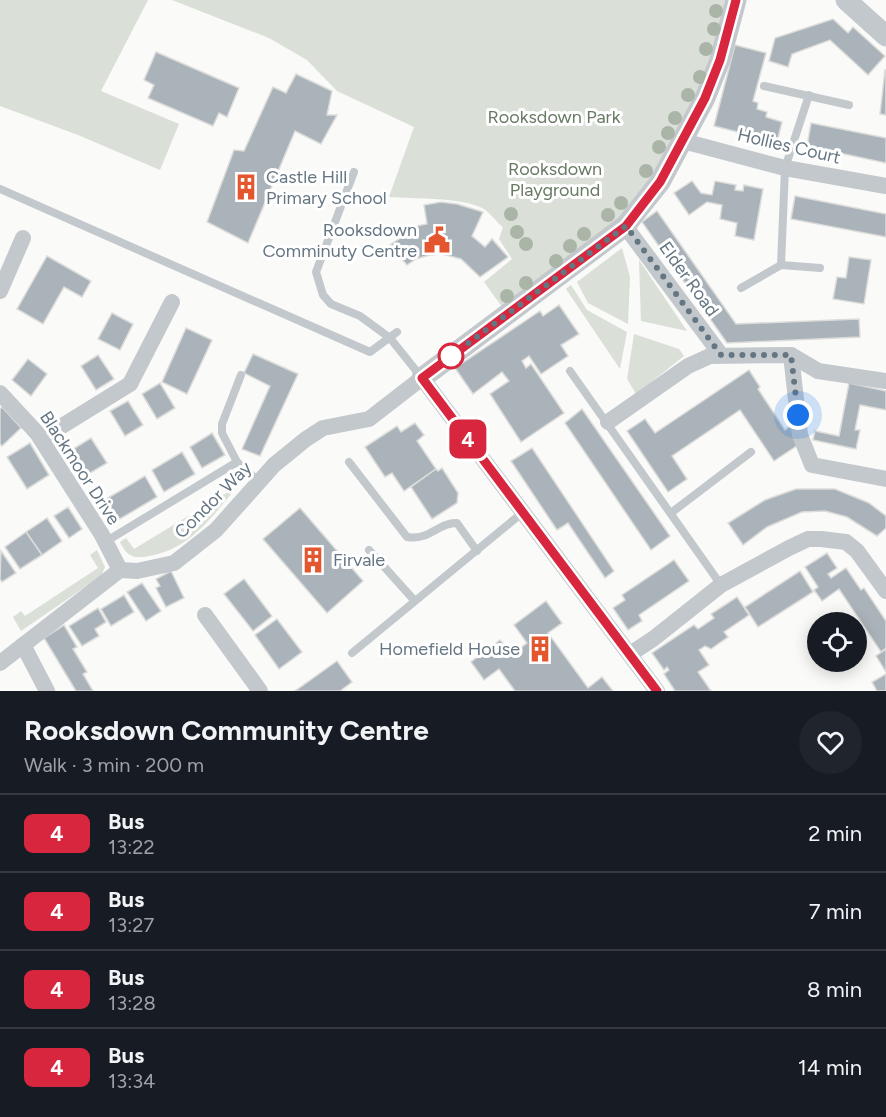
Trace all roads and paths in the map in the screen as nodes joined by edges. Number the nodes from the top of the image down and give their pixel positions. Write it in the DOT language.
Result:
graph roads {
  1 [pos="736,0"];
  2 [pos="846,0"];
  3 [pos="886,36"];
  4 [pos="764,86"];
  5 [pos="809,95"];
  6 [pos="849,105"];
  7 [pos="683,141"];
  8 [pos="785,168"];
  9 [pos="354,172"];
  10 [pos="886,186"];
  11 [pos="0,189"];
  12 [pos="626,226"];
  13 [pos="23,238"];
  14 [pos="781,265"];
  15 [pos="820,268"];
  16 [pos="741,288"];
  17 [pos="0,291"];
  18 [pos="171,302"];
  19 [pos="393,335"];
  20 [pos="721,355"];
  21 [pos="791,355"];
  22 [pos="570,371"];
  23 [pos="241,375"];
  24 [pos="422,378"];
  25 [pos="886,381"];
  26 [pos="0,393"];
  27 [pos="608,423"];
  28 [pos="41,439"];
  29 [pos="751,452"];
  30 [pos="237,462"];
  31 [pos="349,462"];
  32 [pos="886,479"];
  33 [pos="259,482"];
  34 [pos="522,513"];
  35 [pos="671,513"];
  36 [pos="105,542"];
  37 [pos="369,550"];
  38 [pos="477,550"];
  39 [pos="120,570"];
  40 [pos="721,585"];
  41 [pos="886,591"];
  42 [pos="414,600"];
  43 [pos="205,615"];
  44 [pos="23,645"];
  45 [pos="352,653"];
  46 [pos="630,654"];
  47 [pos="0,663"];
  48 [pos="47,691"];
  49 [pos="260,691"];
  50 [pos="657,691"];
  1 -- 7 [label="street"];
  2 -- 3 [label="street"];
  4 -- 5 [label="lane"];
  5 -- 6 [label="lane"];
  5 -- 8 [label="lane"];
  7 -- 8 [label="street, Hollies Court"];
  7 -- 12 [label="street"];
  8 -- 10 [label="street, Hollies Court"];
  8 -- 14 [label="lane"];
  9 -- 19 [label="lane"];
  11 -- 19 [label="lane"];
  12 -- 20 [label="street, Elder Road"];
  12 -- 24 [label="street"];
  13 -- 17 [label="street"];
  14 -- 15 [label="lane"];
  14 -- 16 [label="lane"];
  18 -- 28 [label="street"];
  19 -- 24 [label="lane"];
  20 -- 21 [label="street"];
  20 -- 27 [label="street"];
  21 -- 25 [label="street"];
  21 -- 32 [label="street"];
  22 -- 27 [label="lane"];
  23 -- 30 [label="lane"];
  24 -- 33 [label="street, Condor Way"];
  24 -- 34 [label="street"];
  26 -- 28 [label="street, Blackmoor Drive"];
  27 -- 35 [label="lane"];
  28 -- 36 [label="street, Blackmoor Drive"];
  29 -- 35 [label="lane"];
  30 -- 33 [label="lane"];
  30 -- 36 [label="lane"];
  31 -- 38 [label="lane"];
  33 -- 39 [label="street, Condor Way"];
  34 -- 38 [label="lane"];
  34 -- 46 [label="street"];
  35 -- 40 [label="lane"];
  36 -- 39 [label="street, Blackmoor Drive"];
  37 -- 42 [label="lane"];
  38 -- 42 [label="lane"];
  39 -- 44 [label="street"];
  40 -- 41 [label="street"];
  40 -- 46 [label="street"];
  42 -- 45 [label="lane"];
  43 -- 49 [label="street"];
  44 -- 47 [label="street"];
  44 -- 48 [label="street"];
  46 -- 50 [label="street"];
}
